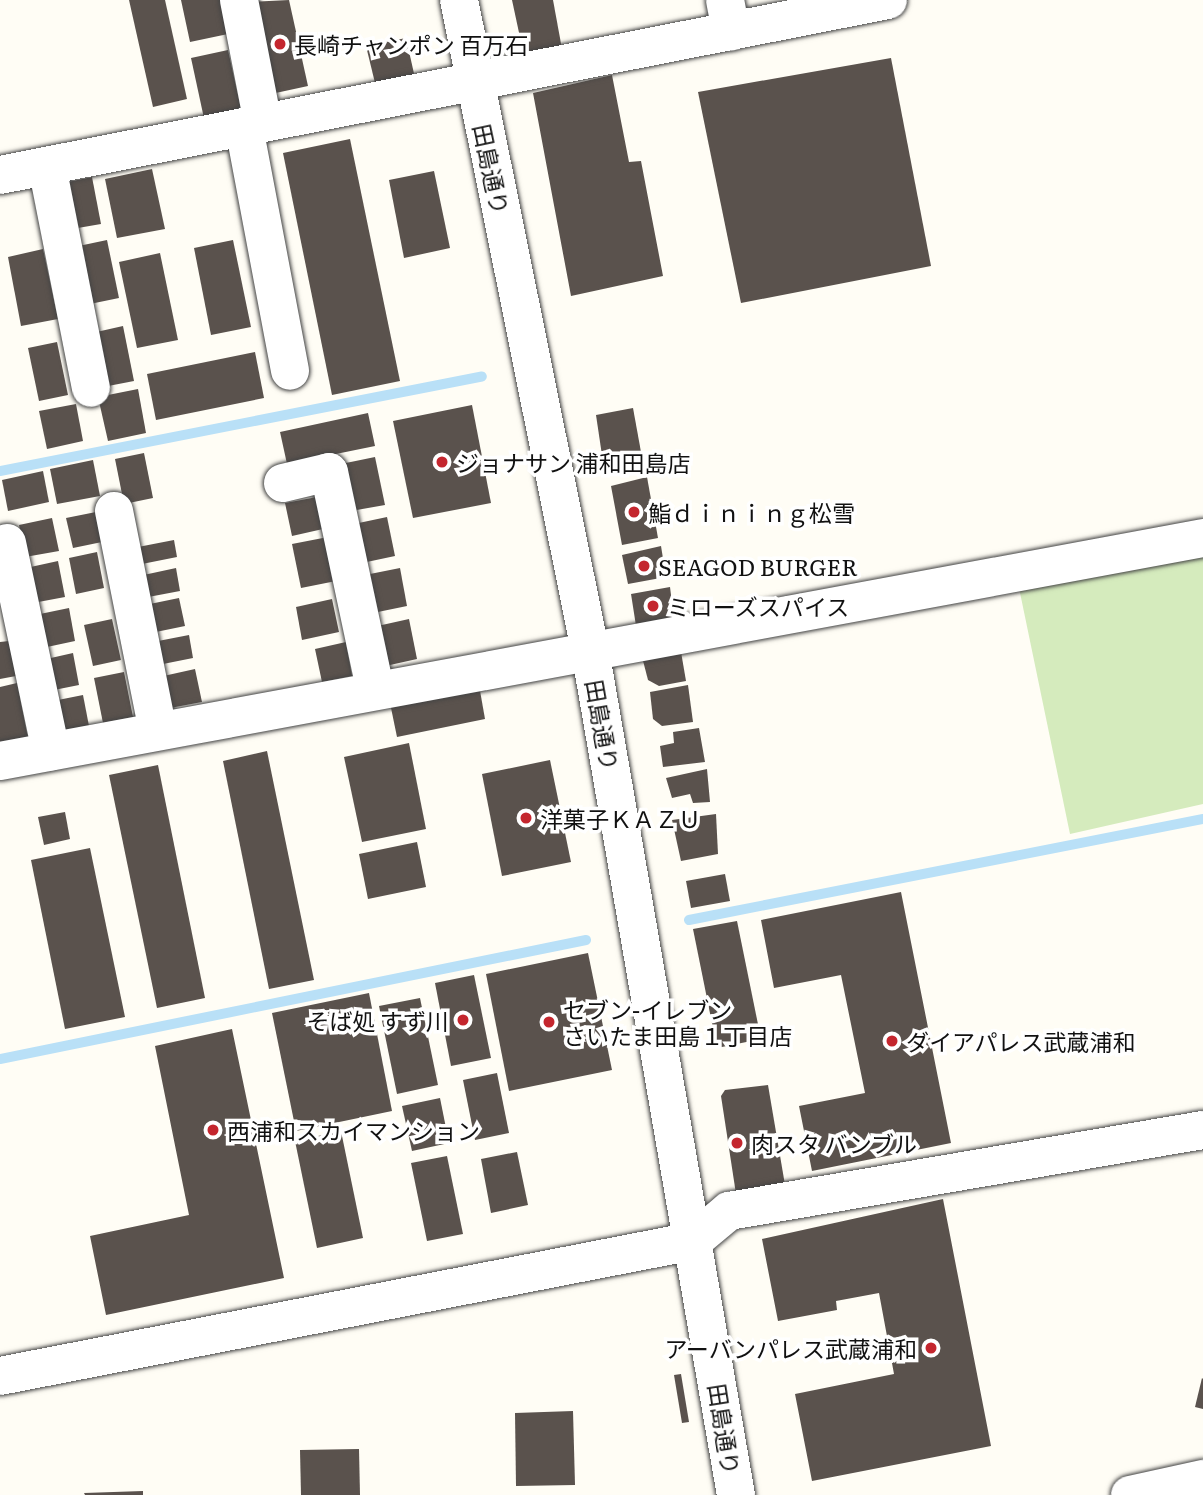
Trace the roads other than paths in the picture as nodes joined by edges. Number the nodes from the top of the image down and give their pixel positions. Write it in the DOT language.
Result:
graph roads {
  1 [pos="239,0"];
  2 [pos="459,0"];
  3 [pos="888,0"];
  4 [pos="843,4"];
  5 [pos="728,16"];
  6 [pos="474,82"];
  7 [pos="253,125"];
  8 [pos="47,166"];
  9 [pos="0,175"];
  10 [pos="290,371"];
  11 [pos="91,388"];
  12 [pos="284,483"];
  13 [pos="114,511"];
  14 [pos="1203,538"];
  15 [pos="7,543"];
  16 [pos="590,650"];
  17 [pos="375,688"];
  18 [pos="158,731"];
  19 [pos="51,751"];
  20 [pos="0,761"];
  21 [pos="1203,1130"];
  22 [pos="693,1241"];
  23 [pos="0,1376"];
  24 [pos="1203,1479"];
  25 [pos="736,1495"];
  26 [pos="1130,1495"];
  1 -- 7 [label="street"];
  2 -- 6 [label="street, 田島通り"];
  3 -- 4 [label="street"];
  4 -- 5 [label="street"];
  5 -- 6 [label="street"];
  6 -- 7 [label="street"];
  6 -- 16 [label="street, 田島通り"];
  7 -- 8 [label="street"];
  7 -- 10 [label="street"];
  8 -- 9 [label="street"];
  8 -- 11 [label="street"];
  12 -- 17 [label="street"];
  13 -- 18 [label="street"];
  14 -- 16 [label="street"];
  15 -- 19 [label="street"];
  16 -- 17 [label="street"];
  16 -- 22 [label="street, 田島通り"];
  17 -- 18 [label="street"];
  18 -- 19 [label="street"];
  19 -- 20 [label="street"];
  21 -- 22 [label="street"];
  22 -- 23 [label="street"];
  22 -- 25 [label="street, 田島通り"];
  24 -- 26 [label="street"];
}
